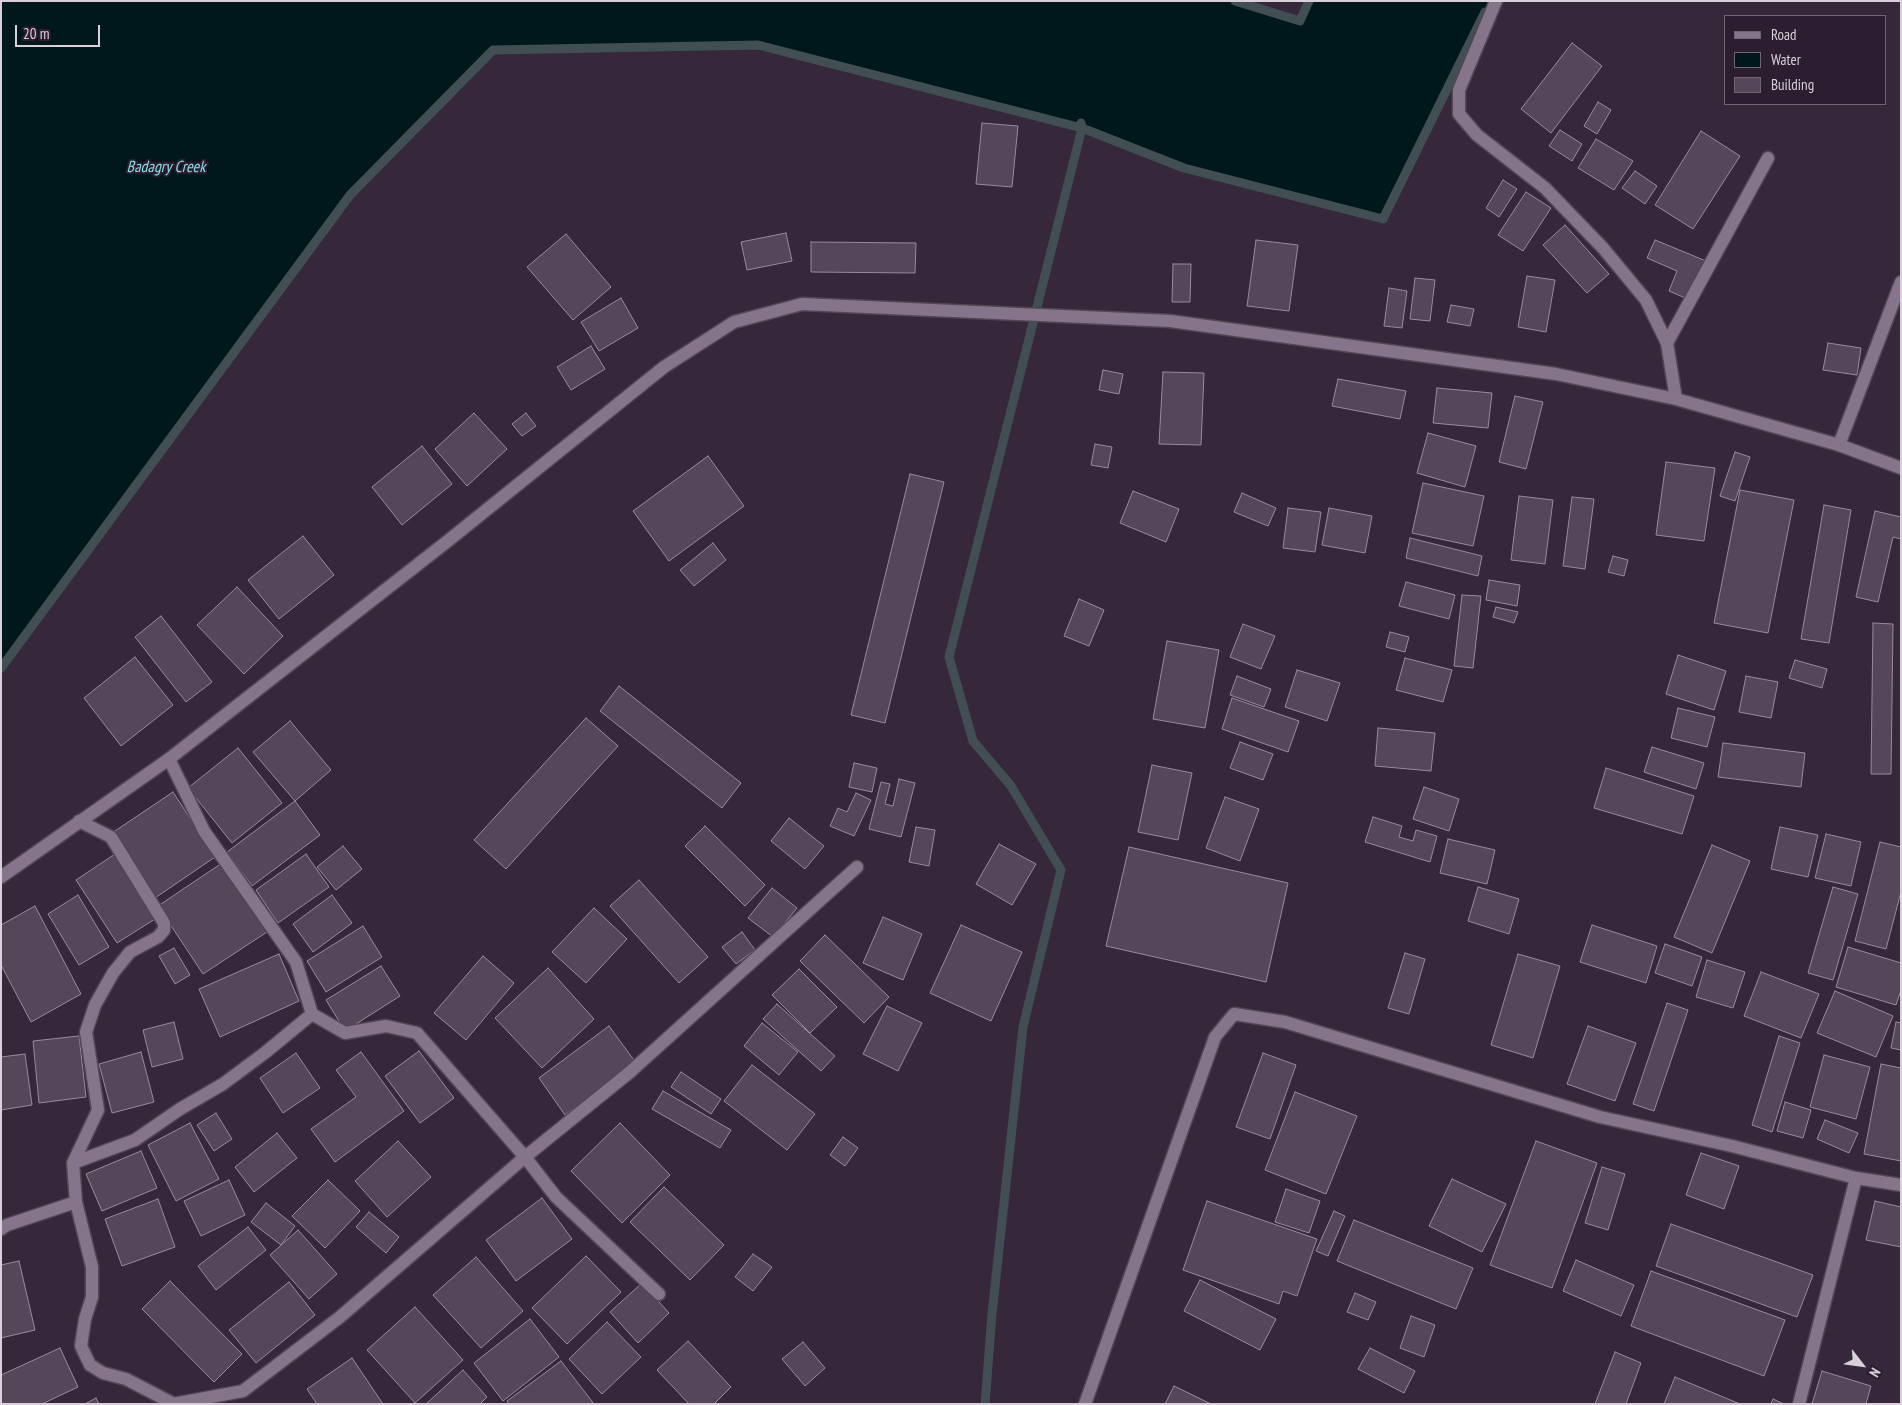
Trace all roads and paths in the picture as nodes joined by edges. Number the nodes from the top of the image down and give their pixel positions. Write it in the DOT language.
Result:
graph roads {
  1 [pos="1496,1"];
  2 [pos="1768,158"];
  3 [pos="1901,282"];
  4 [pos="1667,343"];
  5 [pos="1676,399"];
  6 [pos="1839,445"];
  7 [pos="1901,468"];
  8 [pos="169,759"];
  9 [pos="79,821"];
  10 [pos="857,867"];
  11 [pos="1,877"];
  12 [pos="312,1014"];
  13 [pos="525,1156"];
  14 [pos="73,1163"];
  15 [pos="1856,1178"];
  16 [pos="1901,1185"];
  17 [pos="76,1202"];
  18 [pos="1,1229"];
  19 [pos="659,1294"];
  20 [pos="173,1403"];
  21 [pos="1085,1404"];
  22 [pos="1799,1404"];
  1 -- 4 [label="street"];
  2 -- 4 [label="street"];
  3 -- 6 [label="street"];
  4 -- 5 [label="street"];
  5 -- 6 [label="street"];
  5 -- 8 [label="street"];
  6 -- 7 [label="street"];
  8 -- 9 [label="street"];
  8 -- 12 [label="street"];
  9 -- 11 [label="street"];
  9 -- 14 [label="street"];
  10 -- 13 [label="street"];
  12 -- 13 [label="street"];
  12 -- 14 [label="street"];
  13 -- 19 [label="street"];
  13 -- 20 [label="street"];
  14 -- 17 [label="street"];
  15 -- 16 [label="street"];
  15 -- 21 [label="street"];
  15 -- 22 [label="street"];
  17 -- 18 [label="street"];
  17 -- 20 [label="street"];
}
